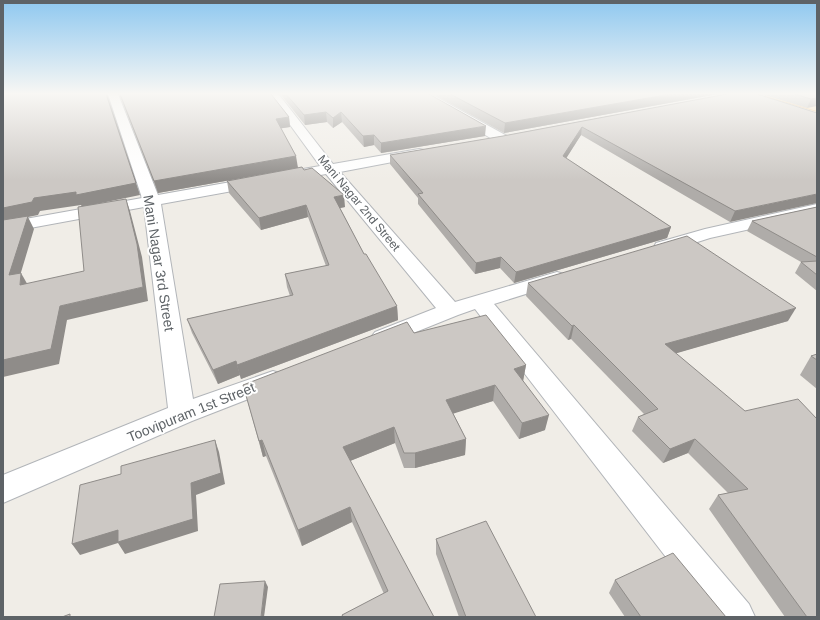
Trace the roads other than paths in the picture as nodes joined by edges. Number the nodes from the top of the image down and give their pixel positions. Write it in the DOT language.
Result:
graph roads {
  1 [pos="123,123"];
  2 [pos="295,123"];
  3 [pos="474,123"];
  4 [pos="518,136"];
  5 [pos="502,139"];
  6 [pos="480,143"];
  7 [pos="434,150"];
  8 [pos="329,168"];
  9 [pos="152,202"];
  10 [pos="817,209"];
  11 [pos="3,228"];
  12 [pos="645,252"];
  13 [pos="577,272"];
  14 [pos="480,301"];
  15 [pos="450,310"];
  16 [pos="366,344"];
  17 [pos="292,372"];
  18 [pos="182,414"];
  19 [pos="3,489"];
  20 [pos="736,617"];
  1 -- 9 [label="street, Mani Nagar 3rd Street"];
  2 -- 8 [label="street, Mani Nagar 2nd Street"];
  3 -- 5 [label="street"];
  4 -- 5 [label="street"];
  5 -- 6 [label="street"];
  7 -- 8 [label="street"];
  8 -- 9 [label="street"];
  8 -- 15 [label="street, Mani Nagar 2nd Street"];
  9 -- 11 [label="street"];
  9 -- 18 [label="street, Mani Nagar 3rd Street"];
  10 -- 12 [label="street"];
  13 -- 14 [label="street"];
  14 -- 15 [label="street"];
  14 -- 20 [label="street"];
  15 -- 16 [label="street"];
  17 -- 18 [label="street, Toovipuram 1st Street"];
  18 -- 19 [label="street, Toovipuram 1st Street"];
}
